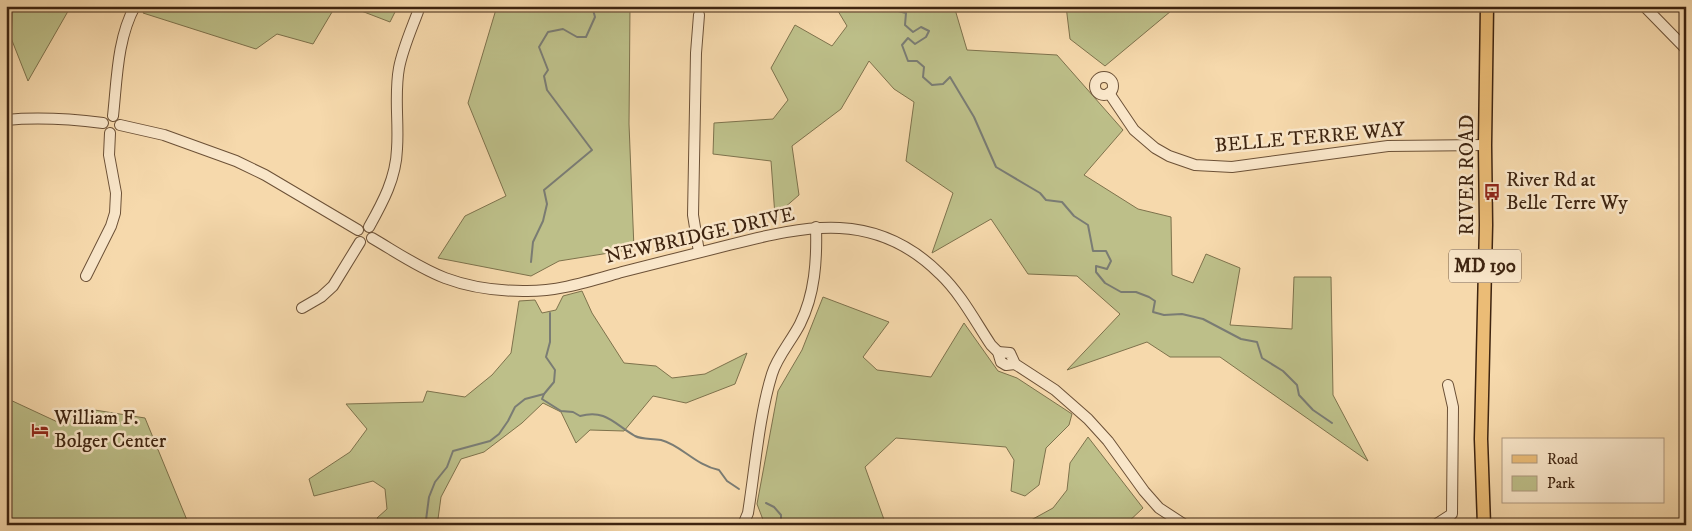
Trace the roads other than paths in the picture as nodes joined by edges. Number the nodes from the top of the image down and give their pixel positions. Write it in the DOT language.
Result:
graph roads {
  1 [pos="135,6"];
  2 [pos="420,6"];
  3 [pos="1487,6"];
  4 [pos="1644,6"];
  5 [pos="699,15"];
  6 [pos="1686,49"];
  7 [pos="1109,93"];
  8 [pos="112,116"];
  9 [pos="6,120"];
  10 [pos="103,123"];
  11 [pos="120,126"];
  12 [pos="110,133"];
  13 [pos="1485,145"];
  14 [pos="369,227"];
  15 [pos="816,227"];
  16 [pos="358,230"];
  17 [pos="372,238"];
  18 [pos="360,242"];
  19 [pos="700,252"];
  20 [pos="86,276"];
  21 [pos="302,308"];
  22 [pos="1448,385"];
  23 [pos="743,525"];
  24 [pos="1185,525"];
  25 [pos="1435,525"];
  26 [pos="1484,525"];
  1 -- 8 [label="street"];
  2 -- 14 [label="street"];
  3 -- 13 [label="main road, RIVER ROAD / MD 190"];
  4 -- 6 [label="street"];
  5 -- 19 [label="street"];
  7 -- 13 [label="street, BELLE TERRE WAY"];
  8 -- 10 [label="street"];
  8 -- 11 [label="street"];
  9 -- 10 [label="street"];
  10 -- 12 [label="street"];
  11 -- 12 [label="street"];
  11 -- 16 [label="street"];
  12 -- 20 [label="street"];
  13 -- 26 [label="main road, RIVER ROAD / MD 190"];
  14 -- 16 [label="street"];
  14 -- 17 [label="street"];
  15 -- 19 [label="street, NEWBRIDGE DRIVE"];
  15 -- 23 [label="street"];
  15 -- 24 [label="street, NEWBRIDGE DRIVE"];
  16 -- 18 [label="street"];
  17 -- 18 [label="street"];
  17 -- 19 [label="street, NEWBRIDGE DRIVE"];
  18 -- 21 [label="street"];
  22 -- 25 [label="street"];
}
